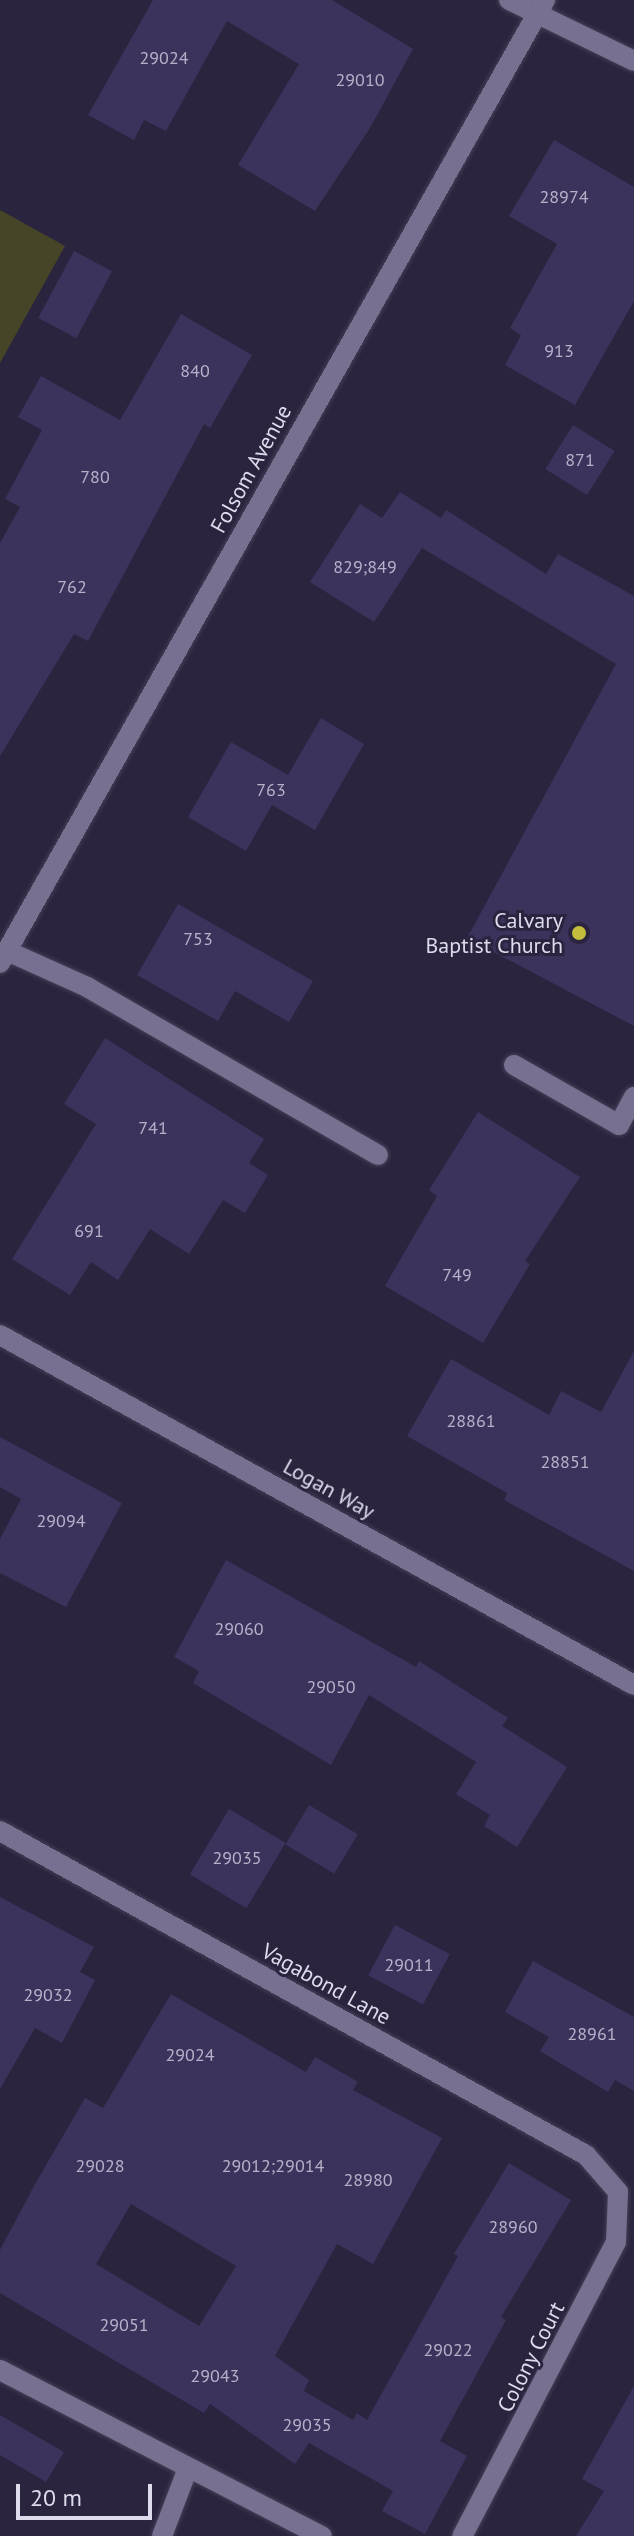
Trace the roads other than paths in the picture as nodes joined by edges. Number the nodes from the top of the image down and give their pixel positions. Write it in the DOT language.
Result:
graph roads {
  1 [pos="509,0"];
  2 [pos="541,6"];
  3 [pos="634,61"];
  4 [pos="4,957"];
  5 [pos="514,1065"];
  6 [pos="634,1097"];
  7 [pos="378,1155"];
  8 [pos="0,1335"];
  9 [pos="634,1685"];
  10 [pos="0,1831"];
  11 [pos="618,2192"];
  12 [pos="0,2370"];
  13 [pos="188,2468"];
  14 [pos="162,2536"];
  15 [pos="322,2536"];
  16 [pos="462,2536"];
  1 -- 2 [label="street"];
  2 -- 3 [label="street"];
  2 -- 4 [label="street, Folsom Avenue"];
  4 -- 7 [label="street"];
  5 -- 6 [label="street"];
  8 -- 9 [label="street, Logan Way"];
  10 -- 11 [label="street, Vagabond Lane"];
  11 -- 16 [label="street, Colony Court"];
  12 -- 13 [label="street"];
  13 -- 14 [label="street"];
  13 -- 15 [label="street"];
}
